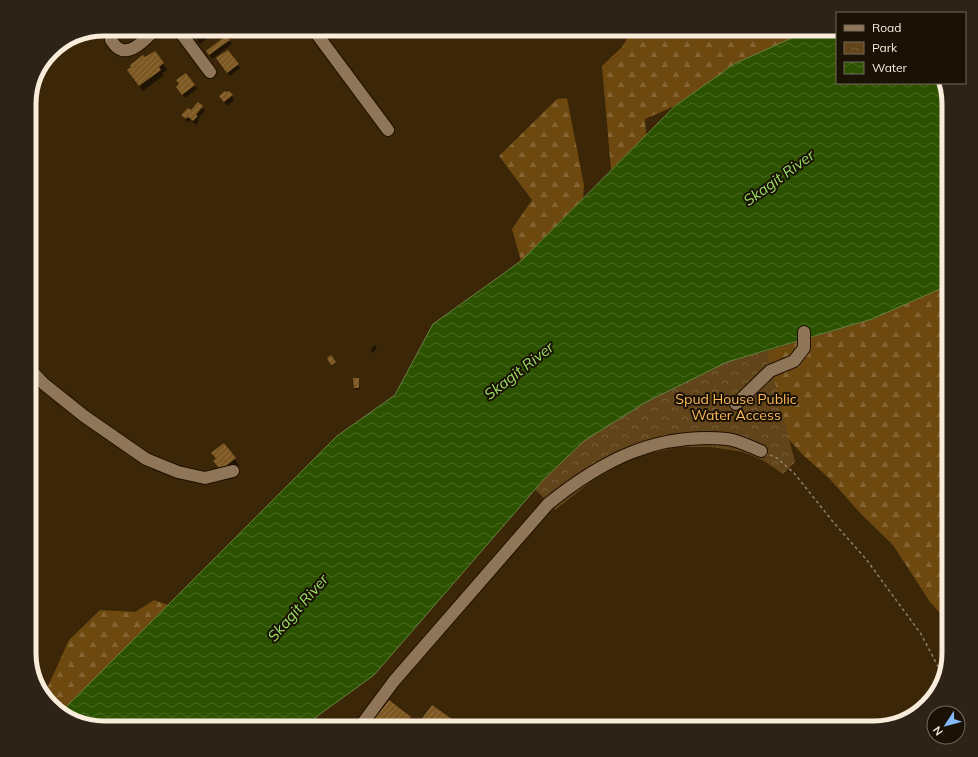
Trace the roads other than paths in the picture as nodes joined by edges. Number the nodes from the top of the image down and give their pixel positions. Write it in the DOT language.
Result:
graph roads {
  1 [pos="111,36"];
  2 [pos="141,36"];
  3 [pos="183,36"];
  4 [pos="318,36"];
  5 [pos="210,72"];
  6 [pos="388,130"];
  7 [pos="804,332"];
  8 [pos="36,375"];
  9 [pos="736,404"];
  10 [pos="761,451"];
  11 [pos="233,471"];
  12 [pos="363,721"];
  1 -- 2 [label="lane"];
  3 -- 5 [label="lane"];
  4 -- 6 [label="lane"];
  7 -- 9 [label="lane"];
  8 -- 11 [label="lane"];
  10 -- 12 [label="lane"];
}
